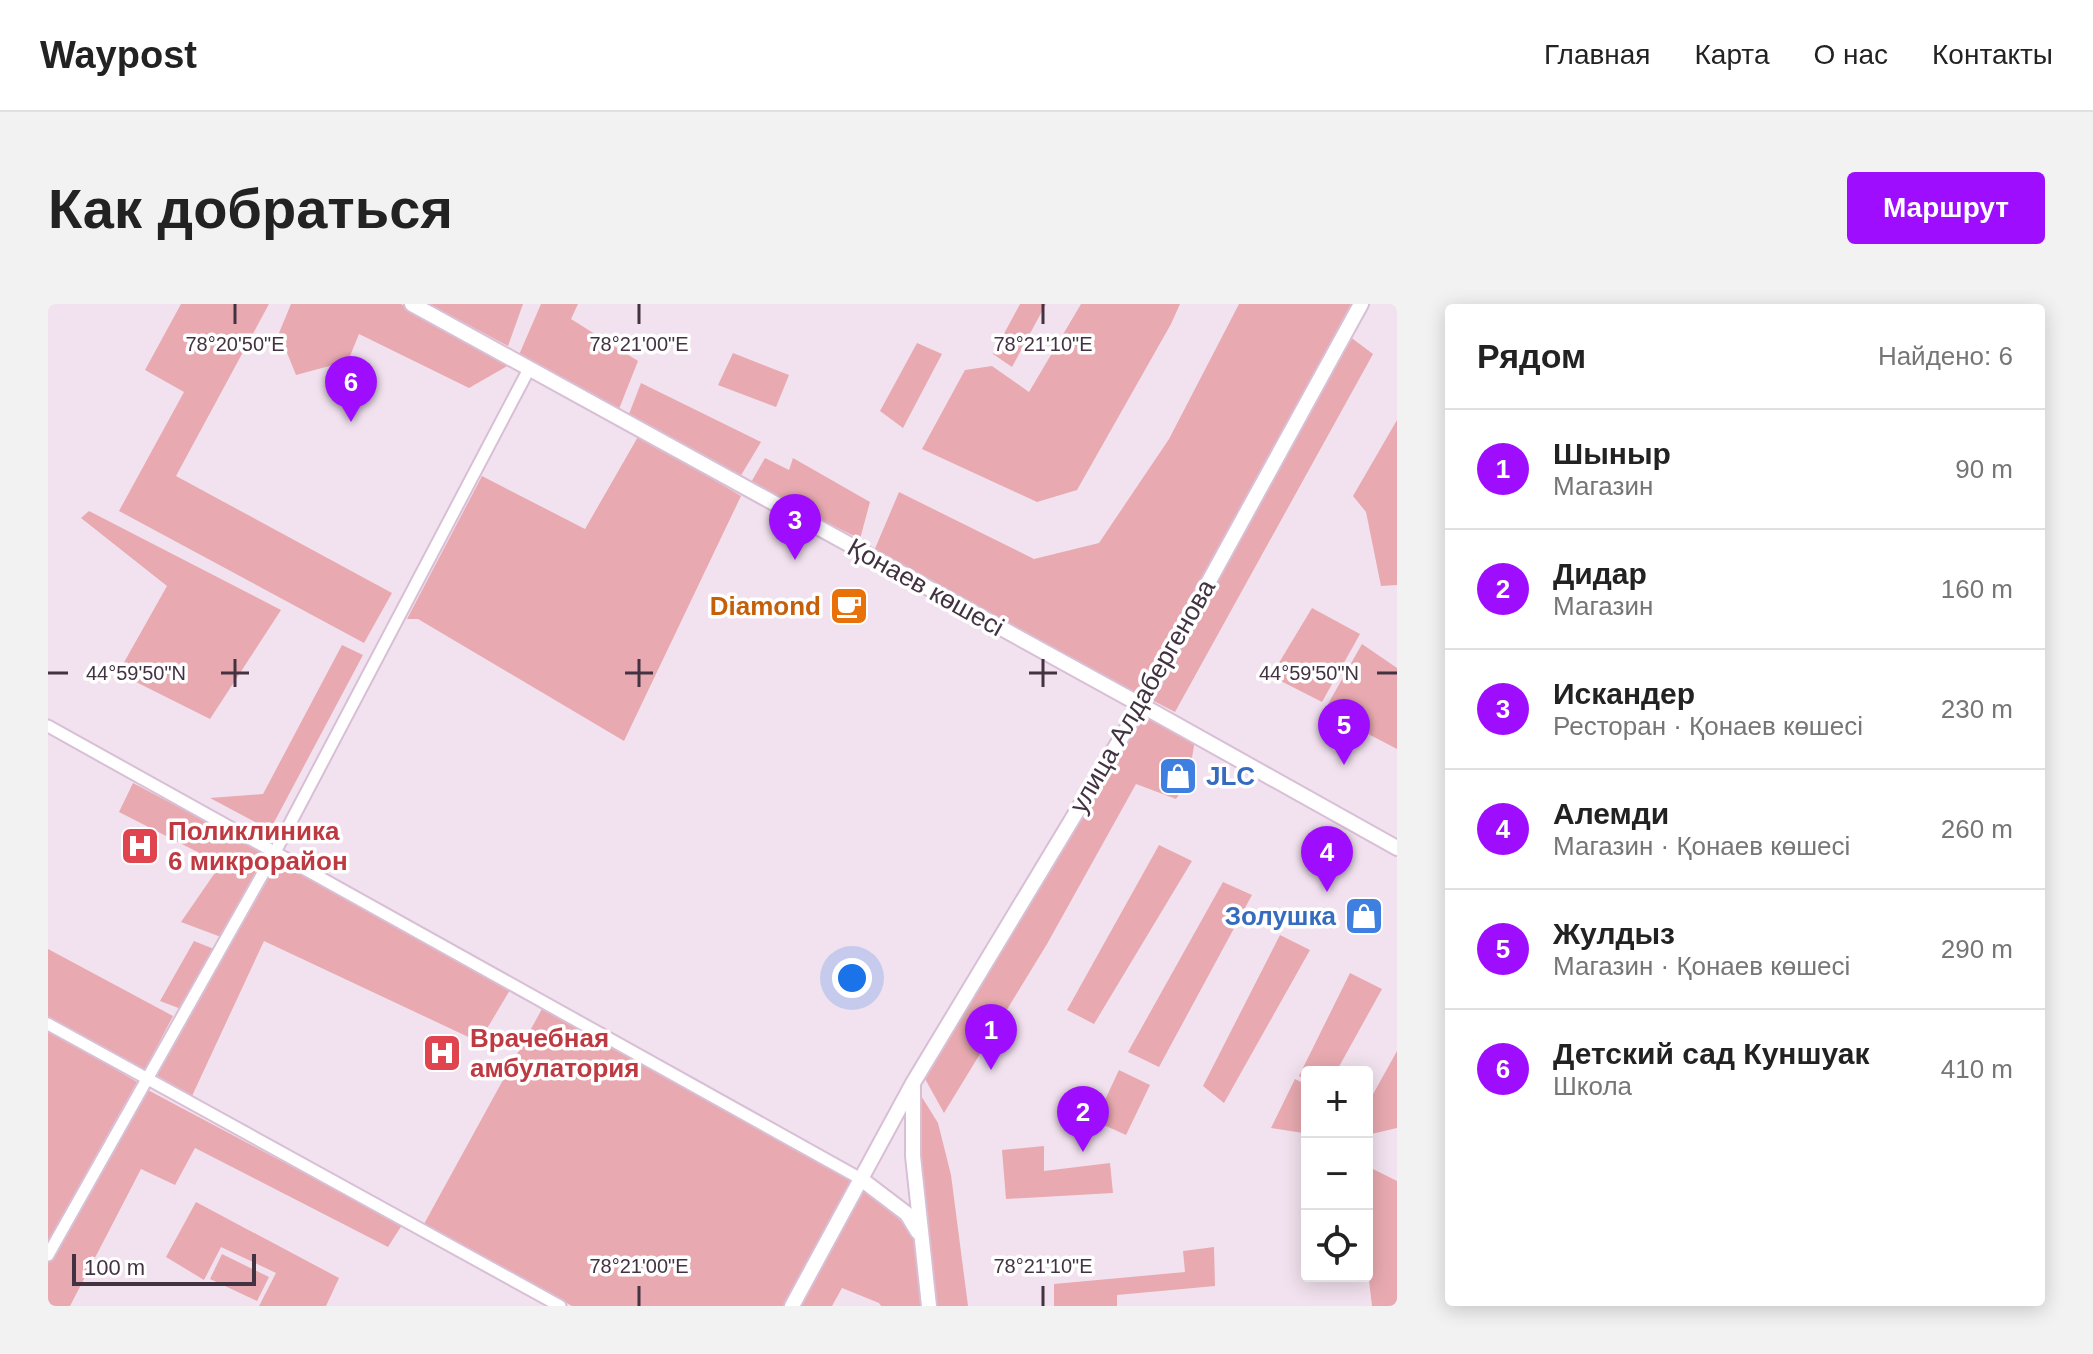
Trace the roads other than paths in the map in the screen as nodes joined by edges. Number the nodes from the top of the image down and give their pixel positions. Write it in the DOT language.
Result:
graph roads {
  1 [pos="412,304"];
  2 [pos="1361,304"];
  3 [pos="529,369"];
  4 [pos="1141,705"];
  5 [pos="48,726"];
  6 [pos="1397,848"];
  7 [pos="275,852"];
  8 [pos="48,1024"];
  9 [pos="147,1079"];
  10 [pos="913,1083"];
  11 [pos="861,1179"];
  12 [pos="921,1236"];
  13 [pos="48,1255"];
  14 [pos="560,1306"];
  15 [pos="792,1306"];
  16 [pos="929,1306"];
  1 -- 3 [label="street, Қонаев көшесі"];
  2 -- 4 [label="street, улица Алдабергенова"];
  3 -- 4 [label="street, Қонаев көшесі"];
  3 -- 7 [label="street"];
  4 -- 6 [label="street, Қонаев көшесі"];
  4 -- 10 [label="street, улица Алдабергенова"];
  5 -- 7 [label="street"];
  7 -- 9 [label="street"];
  7 -- 11 [label="street"];
  8 -- 9 [label="street"];
  9 -- 13 [label="street"];
  9 -- 14 [label="street"];
  10 -- 11 [label="street, улица Алдабергенова"];
  10 -- 12 [label="street"];
  11 -- 12 [label="street"];
  11 -- 15 [label="street, улица Алдабергенова"];
  12 -- 16 [label="street"];
}
